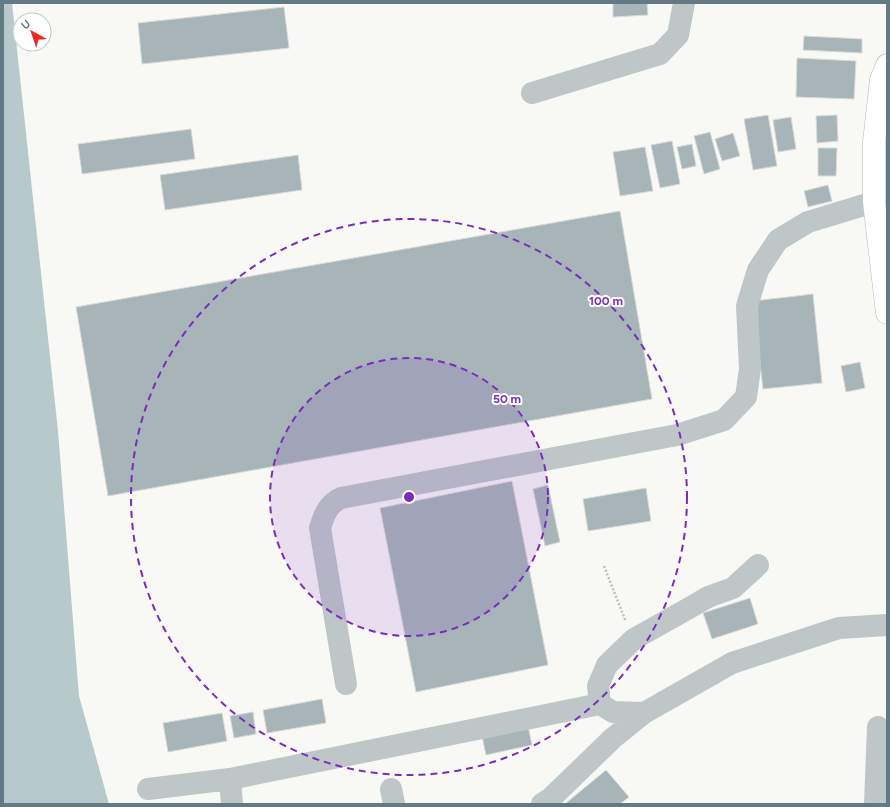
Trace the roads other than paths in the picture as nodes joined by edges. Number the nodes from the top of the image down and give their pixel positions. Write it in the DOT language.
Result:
graph roads {
  1 [pos="684,3"];
  2 [pos="887,65"];
  3 [pos="532,93"];
  4 [pos="874,202"];
  5 [pos="887,313"];
  6 [pos="758,565"];
  7 [pos="887,625"];
  8 [pos="346,684"];
  9 [pos="600,704"];
  10 [pos="644,713"];
  11 [pos="878,727"];
  12 [pos="230,779"];
  13 [pos="148,789"];
  14 [pos="232,804"];
  15 [pos="542,804"];
  16 [pos="875,804"];
  1 -- 3 [label="lane"];
  2 -- 4 [label="main road"];
  4 -- 5 [label="main road"];
  4 -- 8 [label="lane"];
  6 -- 9 [label="lane"];
  7 -- 10 [label="lane"];
  9 -- 10 [label="lane"];
  9 -- 12 [label="lane"];
  10 -- 15 [label="lane"];
  11 -- 16 [label="lane"];
  12 -- 13 [label="lane"];
  12 -- 14 [label="lane"];
}
